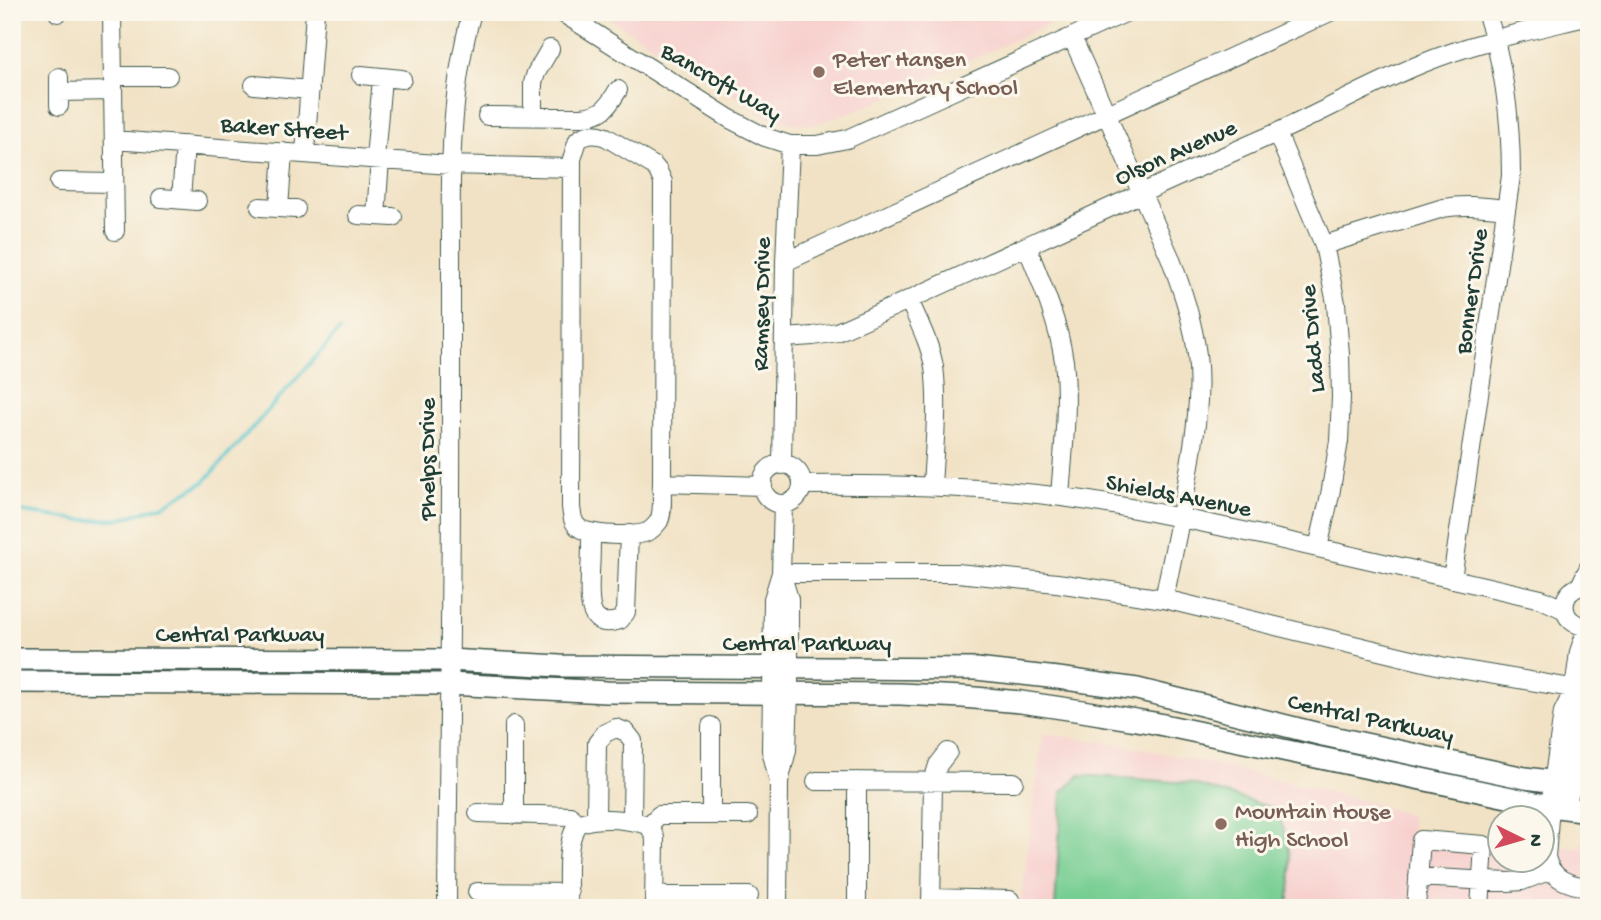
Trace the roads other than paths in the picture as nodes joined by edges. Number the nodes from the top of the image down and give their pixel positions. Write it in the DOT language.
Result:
graph roads {
  1 [pos="112,12"];
  2 [pos="315,12"];
  3 [pos="472,12"];
  4 [pos="561,12"];
  5 [pos="1127,12"];
  6 [pos="1330,12"];
  7 [pos="1486,12"];
  8 [pos="1589,16"];
  9 [pos="1072,37"];
  10 [pos="1496,40"];
  11 [pos="550,49"];
  12 [pos="361,75"];
  13 [pos="167,76"];
  14 [pos="383,78"];
  15 [pos="402,79"];
  16 [pos="113,84"];
  17 [pos="254,85"];
  18 [pos="310,90"];
  19 [pos="618,90"];
  20 [pos="59,92"];
  21 [pos="487,116"];
  22 [pos="1107,116"];
  23 [pos="533,117"];
  24 [pos="584,126"];
  25 [pos="1277,132"];
  26 [pos="114,140"];
  27 [pos="185,145"];
  28 [pos="790,145"];
  29 [pos="283,152"];
  30 [pos="305,154"];
  31 [pos="377,159"];
  32 [pos="450,165"];
  33 [pos="572,168"];
  34 [pos="59,182"];
  35 [pos="114,183"];
  36 [pos="1142,192"];
  37 [pos="162,198"];
  38 [pos="260,207"];
  39 [pos="1506,209"];
  40 [pos="358,215"];
  41 [pos="115,231"];
  42 [pos="1324,245"];
  43 [pos="1027,247"];
  44 [pos="785,262"];
  45 [pos="909,300"];
  46 [pos="784,338"];
  47 [pos="782,465"];
  48 [pos="662,483"];
  49 [pos="802,485"];
  50 [pos="762,486"];
  51 [pos="932,487"];
  52 [pos="1060,497"];
  53 [pos="783,504"];
  54 [pos="1181,518"];
  55 [pos="591,533"];
  56 [pos="629,534"];
  57 [pos="1318,548"];
  58 [pos="1589,567"];
  59 [pos="781,573"];
  60 [pos="1452,579"];
  61 [pos="1164,599"];
  62 [pos="1579,607"];
  63 [pos="12,659"];
  64 [pos="448,660"];
  65 [pos="780,668"];
  66 [pos="12,682"];
  67 [pos="448,684"];
  68 [pos="1582,691"];
  69 [pos="780,692"];
  70 [pos="514,725"];
  71 [pos="711,726"];
  72 [pos="948,752"];
  73 [pos="816,781"];
  74 [pos="858,781"];
  75 [pos="933,781"];
  76 [pos="1014,782"];
  77 [pos="1571,784"];
  78 [pos="1559,807"];
  79 [pos="1589,811"];
  80 [pos="478,813"];
  81 [pos="514,814"];
  82 [pos="711,815"];
  83 [pos="748,815"];
  84 [pos="596,819"];
  85 [pos="1556,819"];
  86 [pos="640,823"];
  87 [pos="577,824"];
  88 [pos="1540,874"];
  89 [pos="1555,874"];
  90 [pos="1418,877"];
  91 [pos="1482,881"];
  92 [pos="1585,883"];
  93 [pos="477,892"];
  94 [pos="749,896"];
  95 [pos="1010,900"];
  96 [pos="569,901"];
  97 [pos="655,902"];
  98 [pos="931,903"];
  99 [pos="447,908"];
  100 [pos="779,908"];
  101 [pos="857,908"];
  102 [pos="1416,908"];
  103 [pos="1480,908"];
  1 -- 16 [label="street"];
  2 -- 18 [label="street"];
  3 -- 32 [label="street, Phelps Drive"];
  4 -- 28 [label="street, Bancroft Way"];
  5 -- 9 [label="street"];
  6 -- 22 [label="street"];
  7 -- 10 [label="street, Bonner Drive"];
  8 -- 10 [label="street, Olson Avenue"];
  9 -- 22 [label="street"];
  9 -- 28 [label="street"];
  10 -- 25 [label="street, Olson Avenue"];
  10 -- 39 [label="street, Bonner Drive"];
  11 -- 23 [label="street"];
  12 -- 14 [label="street"];
  13 -- 16 [label="street"];
  14 -- 15 [label="street"];
  14 -- 31 [label="street"];
  16 -- 20 [label="street"];
  16 -- 26 [label="street"];
  17 -- 18 [label="street"];
  18 -- 30 [label="street"];
  19 -- 24 [label="street"];
  21 -- 23 [label="street"];
  22 -- 36 [label="street"];
  22 -- 44 [label="street"];
  23 -- 24 [label="street"];
  24 -- 33 [label="street"];
  24 -- 48 [label="street"];
  25 -- 36 [label="street, Olson Avenue"];
  25 -- 42 [label="street, Ladd Drive"];
  26 -- 27 [label="street, Baker Street"];
  26 -- 35 [label="street"];
  27 -- 29 [label="street, Baker Street"];
  27 -- 37 [label="street"];
  28 -- 44 [label="street, Ramsey Drive"];
  29 -- 30 [label="street, Baker Street"];
  29 -- 38 [label="street"];
  30 -- 31 [label="street, Baker Street"];
  31 -- 32 [label="street, Baker Street"];
  31 -- 40 [label="street"];
  32 -- 33 [label="street, Baker Street"];
  32 -- 64 [label="street, Phelps Drive"];
  33 -- 55 [label="street"];
  34 -- 35 [label="street"];
  35 -- 41 [label="street"];
  36 -- 43 [label="street, Olson Avenue"];
  36 -- 54 [label="street"];
  39 -- 42 [label="street"];
  39 -- 60 [label="street, Bonner Drive"];
  42 -- 57 [label="street, Ladd Drive"];
  43 -- 45 [label="street, Olson Avenue"];
  43 -- 52 [label="street"];
  44 -- 46 [label="street, Ramsey Drive"];
  45 -- 46 [label="street, Olson Avenue"];
  45 -- 51 [label="street"];
  46 -- 47 [label="street, Ramsey Drive"];
  47 -- 49 [label="street"];
  47 -- 50 [label="street"];
  48 -- 50 [label="street"];
  48 -- 56 [label="street"];
  49 -- 51 [label="street, Shields Avenue"];
  49 -- 53 [label="street"];
  50 -- 53 [label="street"];
  51 -- 52 [label="street, Shields Avenue"];
  52 -- 54 [label="street, Shields Avenue"];
  53 -- 59 [label="street"];
  54 -- 57 [label="street, Shields Avenue"];
  54 -- 61 [label="street"];
  55 -- 56 [label="street"];
  55 -- 56 [label="street"];
  57 -- 60 [label="street, Shields Avenue"];
  58 -- 62 [label="street"];
  59 -- 61 [label="street"];
  59 -- 65 [label="street"];
  60 -- 62 [label="street, Shields Avenue"];
  61 -- 68 [label="street"];
  62 -- 68 [label="street"];
  63 -- 64 [label="main road, Central Parkway"];
  64 -- 65 [label="main road, Central Parkway"];
  64 -- 67 [label="street, Phelps Drive"];
  65 -- 69 [label="street"];
  65 -- 77 [label="main road, Central Parkway"];
  66 -- 67 [label="main road, Central Parkway"];
  67 -- 69 [label="main road, Central Parkway"];
  67 -- 99 [label="street, Phelps Drive"];
  68 -- 77 [label="street"];
  69 -- 78 [label="main road, Central Parkway"];
  69 -- 100 [label="street"];
  70 -- 81 [label="street"];
  71 -- 82 [label="street"];
  72 -- 75 [label="street"];
  73 -- 74 [label="street"];
  74 -- 75 [label="street"];
  74 -- 101 [label="street"];
  75 -- 76 [label="street"];
  75 -- 98 [label="street"];
  77 -- 78 [label="street"];
  78 -- 79 [label="main road, Central Parkway"];
  78 -- 85 [label="street"];
  80 -- 81 [label="street"];
  81 -- 87 [label="street"];
  82 -- 83 [label="street"];
  82 -- 86 [label="street"];
  84 -- 86 [label="street"];
  84 -- 86 [label="street"];
  84 -- 87 [label="street"];
  86 -- 97 [label="street"];
  87 -- 96 [label="street"];
  88 -- 91 [label="street"];
  89 -- 92 [label="street"];
  90 -- 91 [label="street"];
  90 -- 91 [label="street"];
  90 -- 102 [label="street"];
  91 -- 103 [label="street"];
  93 -- 96 [label="street"];
  94 -- 97 [label="street"];
  95 -- 98 [label="street"];
}
